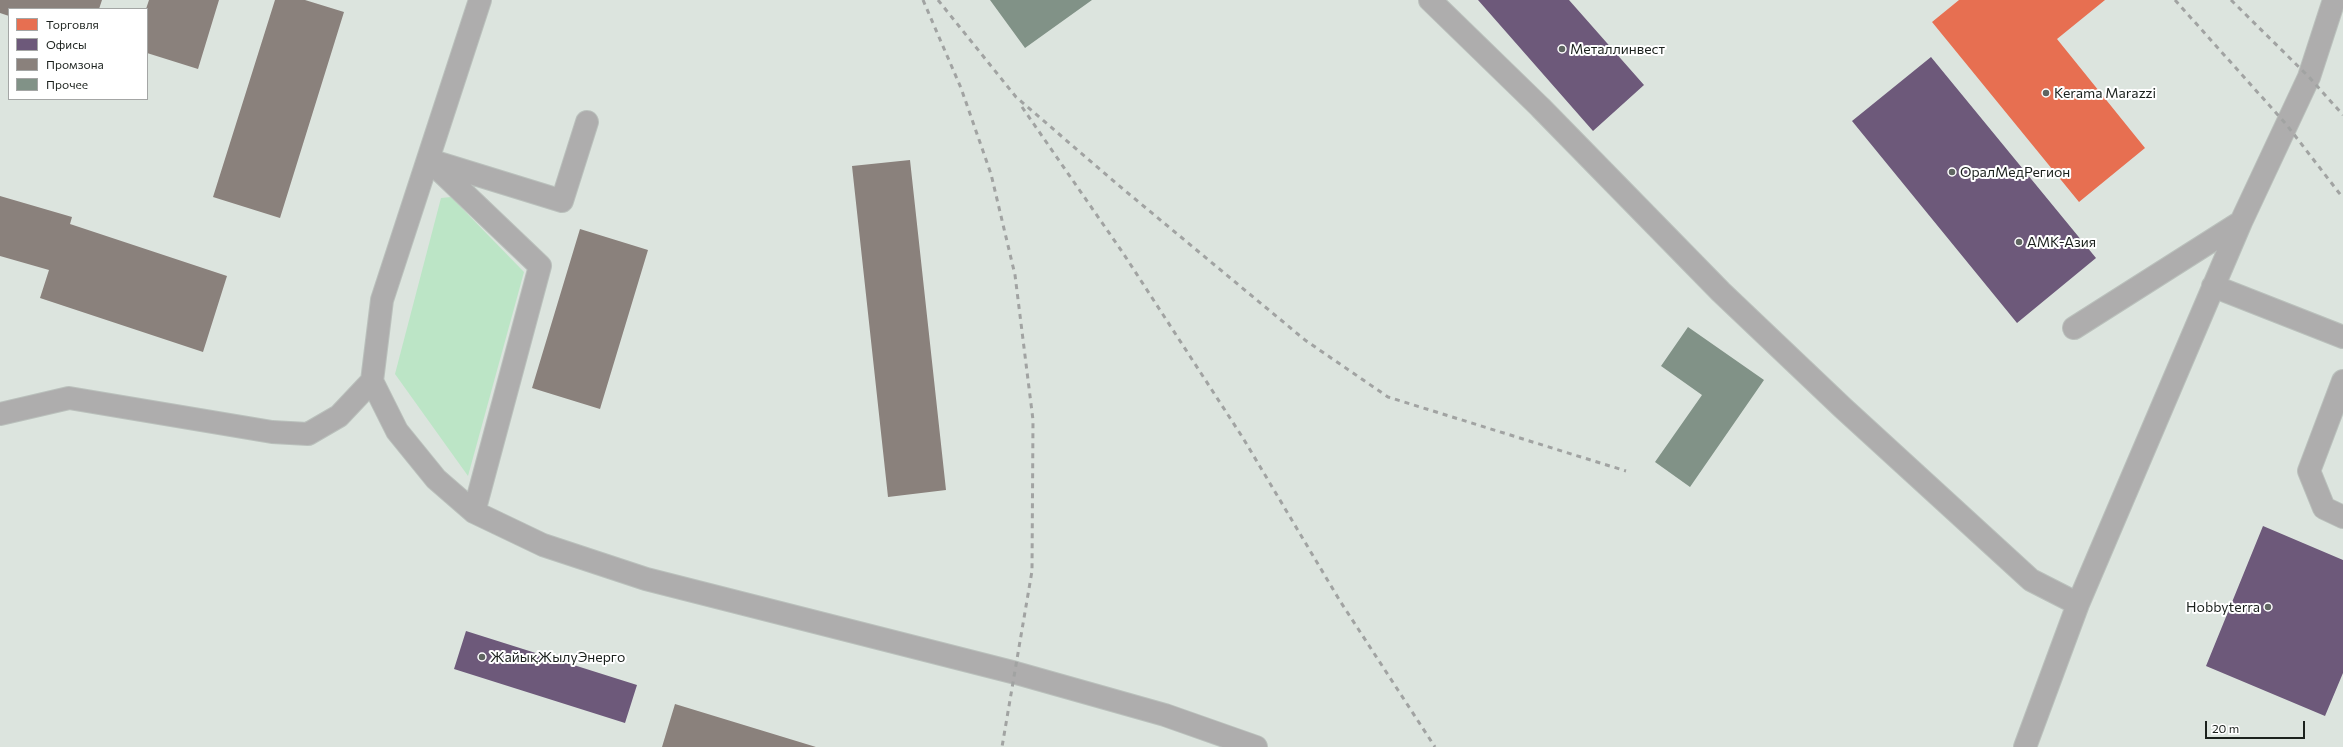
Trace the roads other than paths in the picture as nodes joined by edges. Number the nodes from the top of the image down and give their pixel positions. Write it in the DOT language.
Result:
graph roads {
  1 [pos="480,0"];
  2 [pos="1430,0"];
  3 [pos="2334,0"];
  4 [pos="587,122"];
  5 [pos="429,160"];
  6 [pos="2241,222"];
  7 [pos="2213,286"];
  8 [pos="2074,328"];
  9 [pos="2343,337"];
  10 [pos="372,381"];
  11 [pos="2343,381"];
  12 [pos="0,414"];
  13 [pos="474,512"];
  14 [pos="2343,517"];
  15 [pos="2078,604"];
  16 [pos="1256,747"];
  17 [pos="2025,747"];
  1 -- 5 [label="street"];
  2 -- 15 [label="street"];
  3 -- 6 [label="street"];
  4 -- 5 [label="street"];
  5 -- 10 [label="street"];
  5 -- 13 [label="street"];
  6 -- 7 [label="street"];
  6 -- 8 [label="street"];
  7 -- 9 [label="street"];
  7 -- 15 [label="street"];
  10 -- 12 [label="street"];
  10 -- 13 [label="street"];
  11 -- 14 [label="street"];
  13 -- 16 [label="street"];
  15 -- 17 [label="street"];
}
